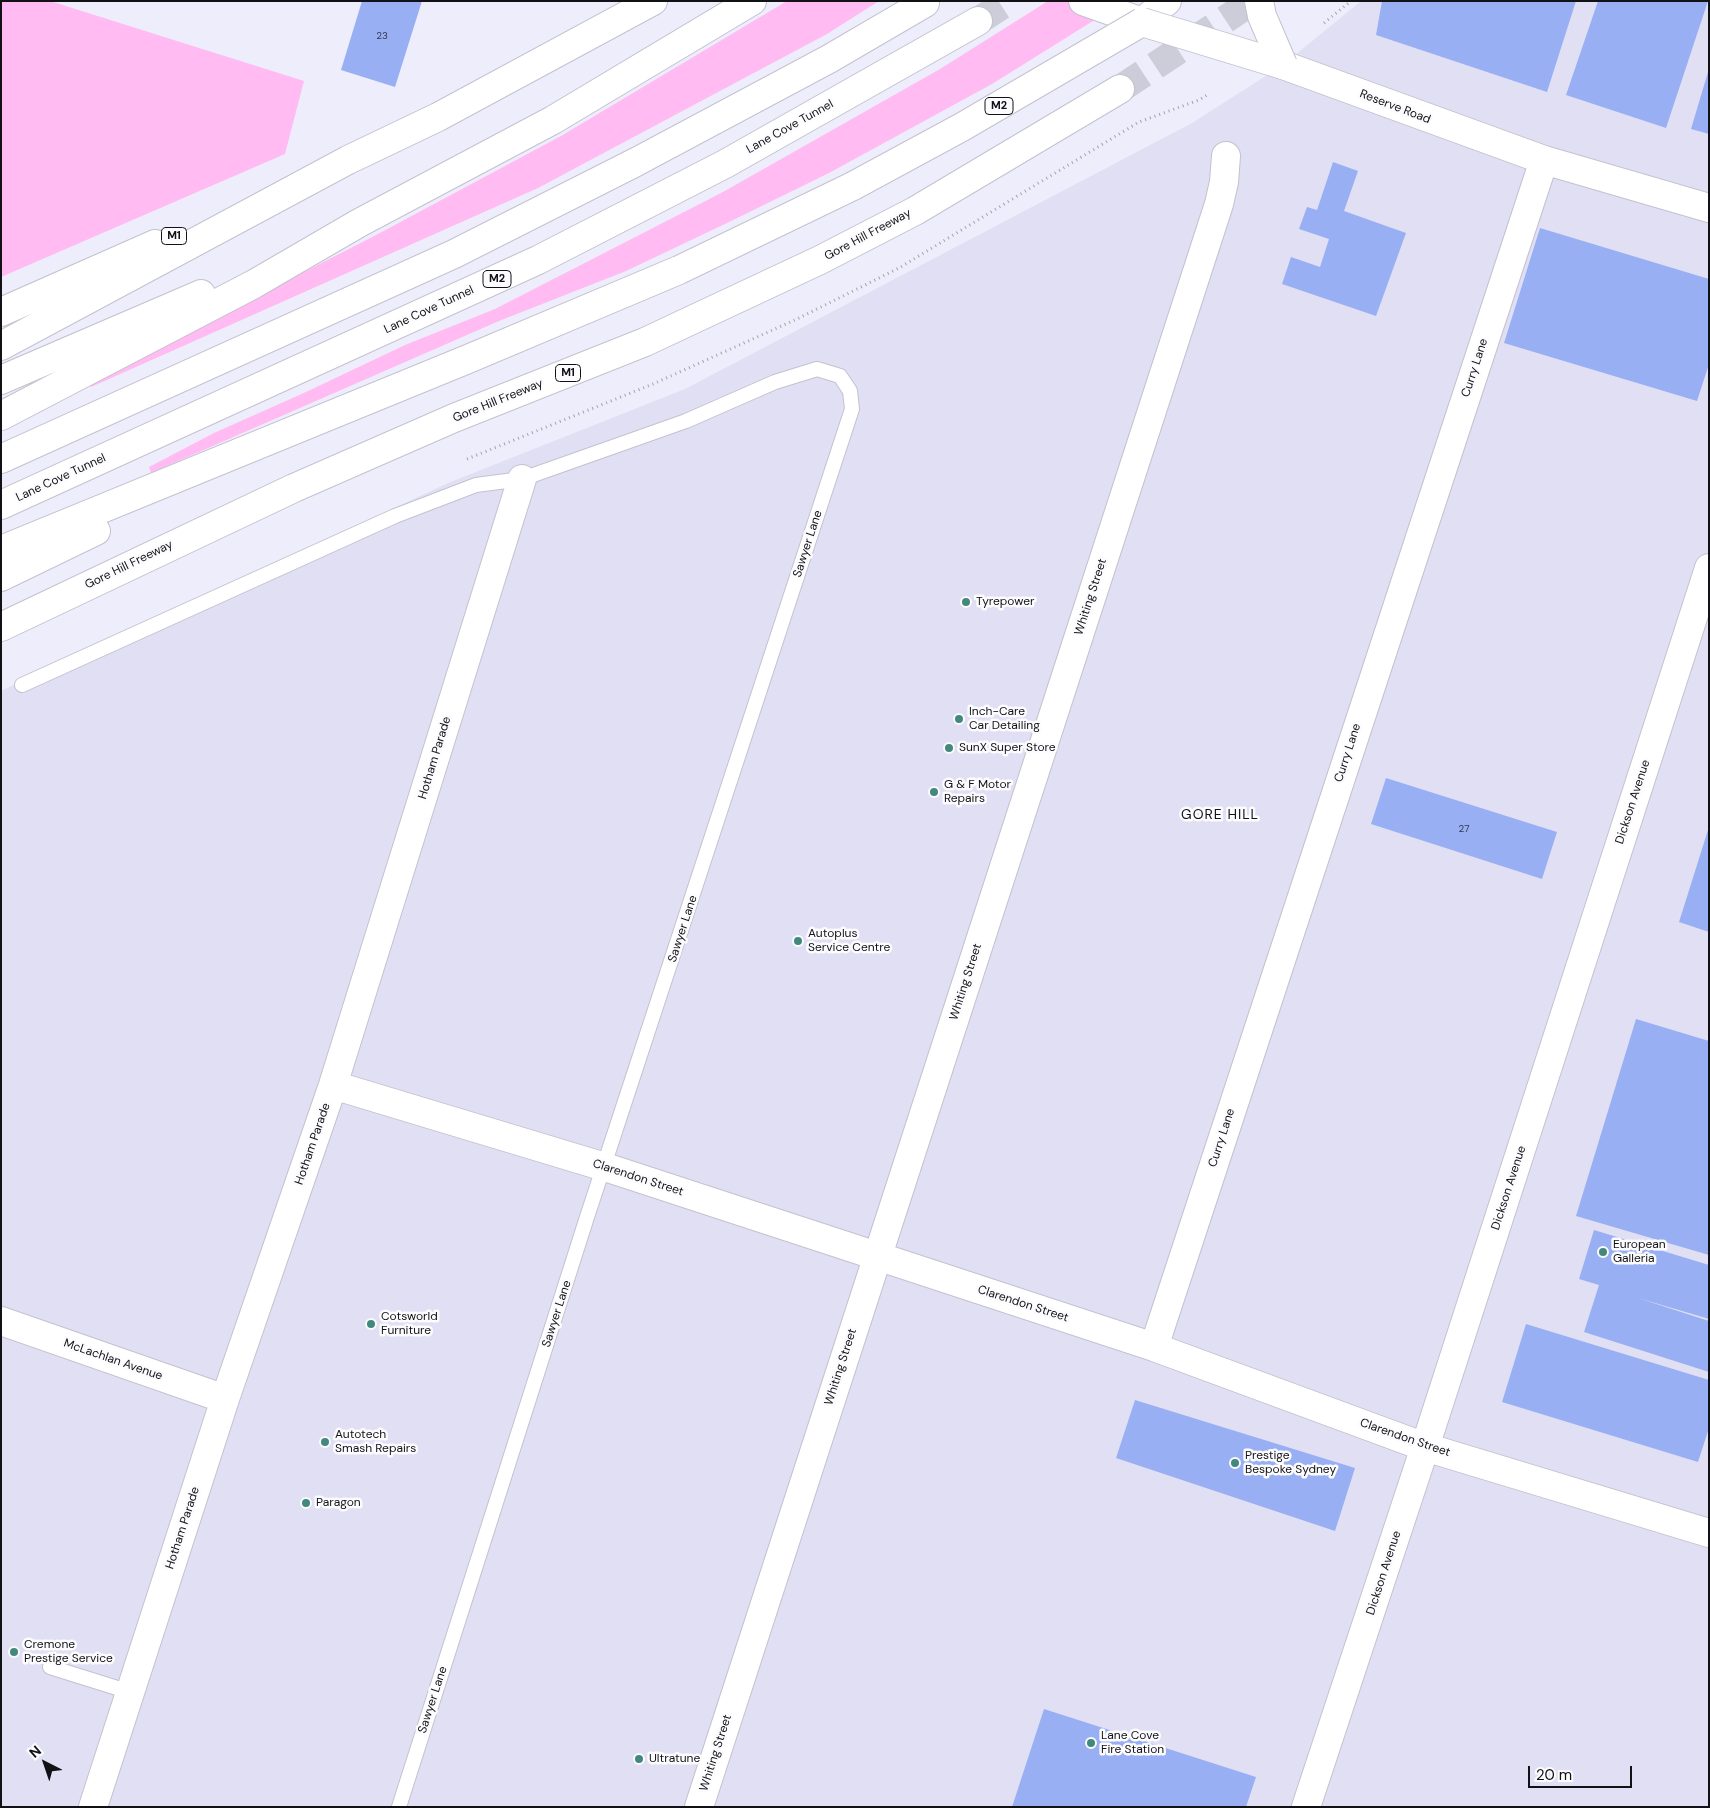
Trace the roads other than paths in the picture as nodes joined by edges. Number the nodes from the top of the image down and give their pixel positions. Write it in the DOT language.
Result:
graph roads {
  1 [pos="654,1"];
  2 [pos="730,1"];
  3 [pos="752,1"];
  4 [pos="1083,1"];
  5 [pos="1167,1"];
  6 [pos="1259,1"];
  7 [pos="925,3"];
  8 [pos="978,21"];
  9 [pos="1142,22"];
  10 [pos="677,48"];
  11 [pos="1283,64"];
  12 [pos="1120,89"];
  13 [pos="1226,156"];
  14 [pos="348,160"];
  15 [pos="1544,160"];
  16 [pos="1709,208"];
  17 [pos="359,223"];
  18 [pos="1,312"];
  19 [pos="1,346"];
  20 [pos="1,380"];
  21 [pos="1,416"];
  22 [pos="324,419"];
  23 [pos="1,459"];
  24 [pos="522,479"];
  25 [pos="1,505"];
  26 [pos="1,550"];
  27 [pos="1709,568"];
  28 [pos="1,577"];
  29 [pos="1,628"];
  30 [pos="22,685"];
  31 [pos="333,1085"];
  32 [pos="605,1167"];
  33 [pos="877,1256"];
  34 [pos="1,1321"];
  35 [pos="1154,1347"];
  36 [pos="224,1399"];
  37 [pos="1425,1447"];
  38 [pos="1709,1533"];
  39 [pos="50,1666"];
  40 [pos="130,1692"];
  41 [pos="93,1807"];
  42 [pos="399,1807"];
  43 [pos="699,1807"];
  44 [pos="1306,1807"];
  1 -- 14 [label="main road, M1"];
  2 -- 10 [label="main road"];
  3 -- 10 [label="main road"];
  4 -- 9 [label="main road, Reserve Road"];
  5 -- 9 [label="main road"];
  6 -- 11 [label="main road, bridge"];
  7 -- 23 [label="main road"];
  8 -- 25 [label="main road, Lane Cove Tunnel / M2"];
  9 -- 11 [label="main road, Reserve Road, bridge"];
  9 -- 22 [label="main road, M2, bridge"];
  10 -- 17 [label="main road"];
  11 -- 15 [label="main road, Reserve Road"];
  12 -- 29 [label="main road, Gore Hill Freeway / M1"];
  13 -- 33 [label="main road, Whiting Street"];
  14 -- 18 [label="main road, M1"];
  14 -- 19 [label="main road"];
  15 -- 16 [label="main road, Reserve Road"];
  15 -- 35 [label="main road, Curry Lane"];
  17 -- 20 [label="main road"];
  17 -- 21 [label="main road"];
  22 -- 26 [label="main road, M2"];
  22 -- 28 [label="main road"];
  24 -- 30 [label="lane, Sawyer Lane"];
  24 -- 31 [label="main road, Hotham Parade"];
  24 -- 32 [label="lane, Sawyer Lane"];
  27 -- 37 [label="main road, Dickson Avenue"];
  31 -- 32 [label="main road, Clarendon Street"];
  31 -- 36 [label="main road, Hotham Parade"];
  32 -- 33 [label="main road, Clarendon Street"];
  32 -- 42 [label="lane, Sawyer Lane"];
  33 -- 35 [label="main road, Clarendon Street"];
  33 -- 43 [label="main road, Whiting Street"];
  34 -- 36 [label="main road, McLachlan Avenue"];
  35 -- 37 [label="main road, Clarendon Street"];
  36 -- 40 [label="main road, Hotham Parade"];
  37 -- 38 [label="main road, Clarendon Street"];
  37 -- 44 [label="main road, Dickson Avenue"];
  39 -- 40 [label="lane"];
  40 -- 41 [label="main road, Hotham Parade"];
}
